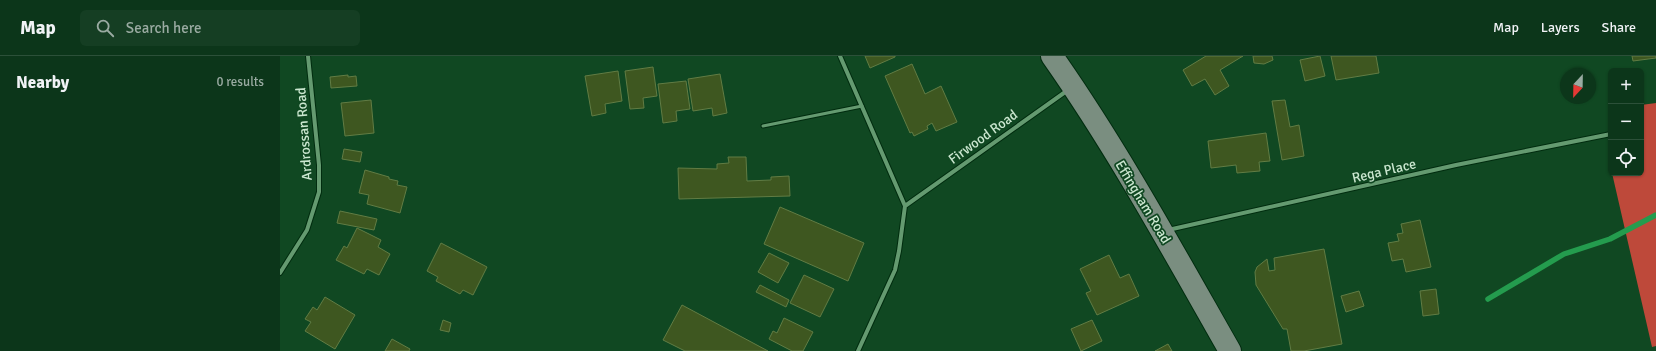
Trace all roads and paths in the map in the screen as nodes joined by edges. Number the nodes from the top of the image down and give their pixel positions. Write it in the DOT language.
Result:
graph roads {
  1 [pos="308,56"];
  2 [pos="840,56"];
  3 [pos="1052,56"];
  4 [pos="1073,86"];
  5 [pos="862,106"];
  6 [pos="762,126"];
  7 [pos="1608,135"];
  8 [pos="905,206"];
  9 [pos="1162,232"];
  10 [pos="280,273"];
  11 [pos="858,351"];
  12 [pos="1230,351"];
  1 -- 10 [label="street, Ardrossan Road"];
  2 -- 5 [label="street"];
  3 -- 4 [label="street, Effingham Road"];
  4 -- 8 [label="street, Firwood Road"];
  4 -- 9 [label="street, Effingham Road"];
  5 -- 6 [label="lane"];
  5 -- 8 [label="street"];
  7 -- 9 [label="street, Rega Place"];
  8 -- 11 [label="street"];
  9 -- 12 [label="street, Effingham Road"];
}
